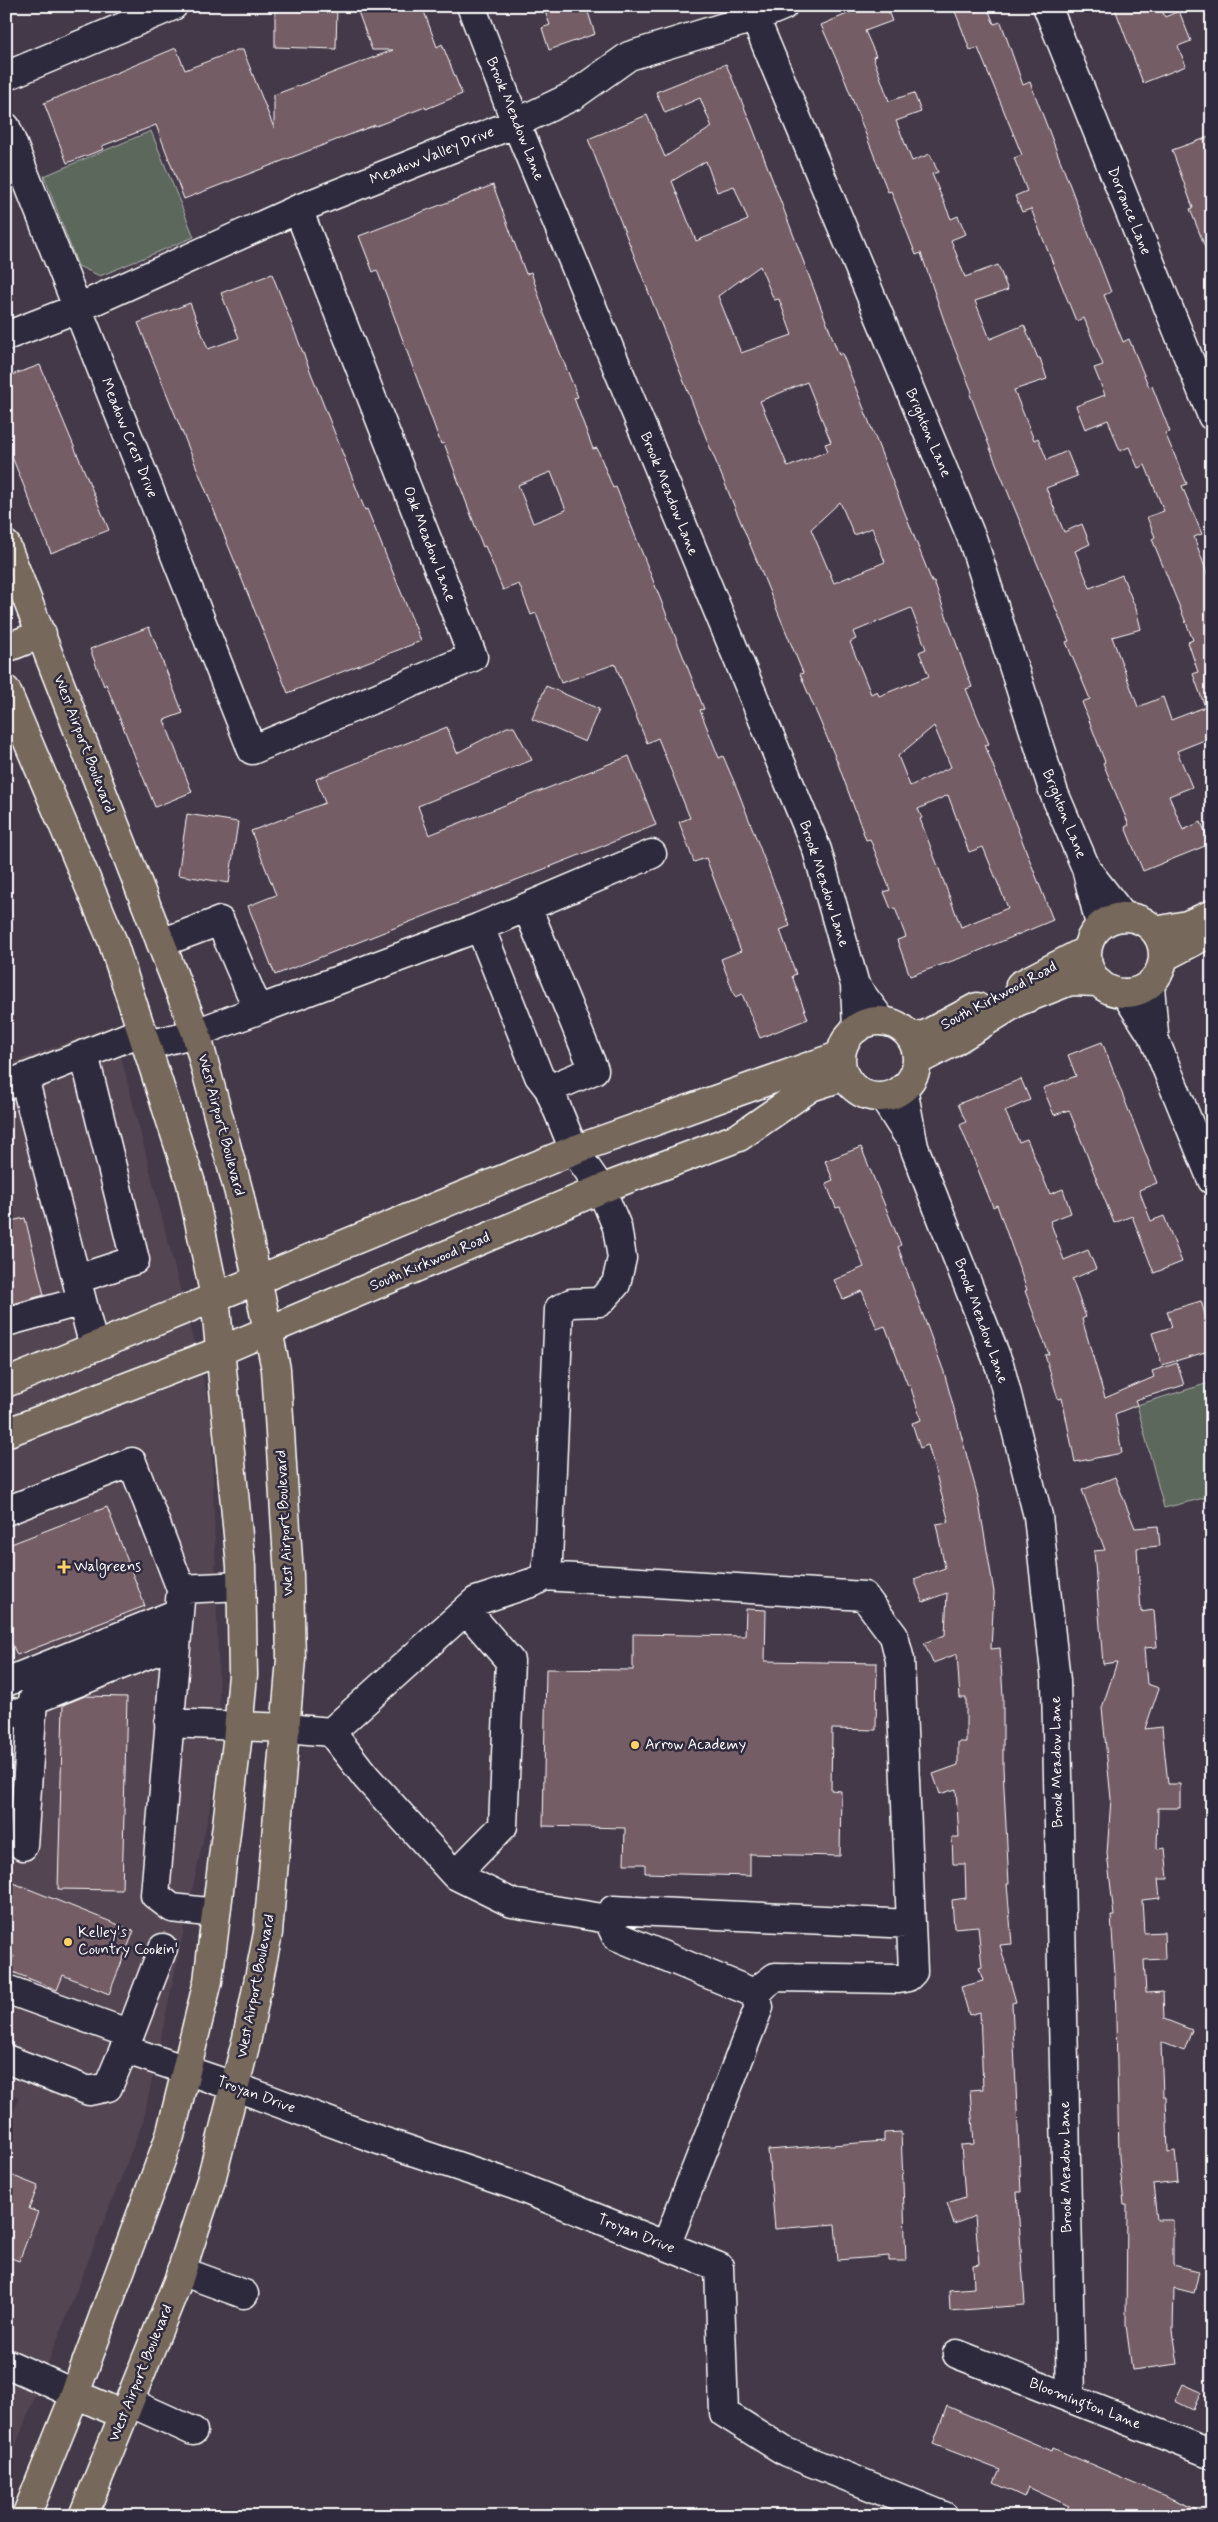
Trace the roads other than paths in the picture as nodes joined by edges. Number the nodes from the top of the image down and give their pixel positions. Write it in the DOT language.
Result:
graph roads {
  1 [pos="174,6"];
  2 [pos="471,6"];
  3 [pos="784,6"];
  4 [pos="1047,6"];
  5 [pos="752,12"];
  6 [pos="6,76"];
  7 [pos="516,123"];
  8 [pos="6,127"];
  9 [pos="298,209"];
  10 [pos="78,308"];
  11 [pos="6,336"];
  12 [pos="1212,416"];
  13 [pos="6,545"];
  14 [pos="42,634"];
  15 [pos="6,648"];
  16 [pos="6,690"];
  17 [pos="252,750"];
  18 [pos="652,854"];
  19 [pos="527,907"];
  20 [pos="1212,914"];
  21 [pos="1112,920"];
  22 [pos="480,927"];
  23 [pos="1212,932"];
  24 [pos="161,943"];
  25 [pos="1160,944"];
  26 [pos="1087,950"];
  27 [pos="1098,982"];
  28 [pos="1138,989"];
  29 [pos="258,1010"];
  30 [pos="870,1024"];
  31 [pos="196,1033"];
  32 [pos="145,1038"];
  33 [pos="913,1049"];
  34 [pos="84,1054"];
  35 [pos="843,1065"];
  36 [pos="15,1081"];
  37 [pos="549,1089"];
  38 [pos="893,1093"];
  39 [pos="574,1150"];
  40 [pos="1212,1180"];
  41 [pos="601,1189"];
  42 [pos="257,1281"];
  43 [pos="79,1290"];
  44 [pos="215,1297"];
  45 [pos="6,1322"];
  46 [pos="267,1331"];
  47 [pos="94,1347"];
  48 [pos="220,1351"];
  49 [pos="6,1383"];
  50 [pos="6,1433"];
  51 [pos="6,1511"];
  52 [pos="544,1576"];
  53 [pos="242,1586"];
  54 [pos="179,1601"];
  55 [pos="466,1610"];
  56 [pos="176,1643"];
  57 [pos="7,1680"];
  58 [pos="6,1711"];
  59 [pos="32,1716"];
  60 [pos="169,1723"];
  61 [pos="239,1726"];
  62 [pos="286,1728"];
  63 [pos="331,1732"];
  64 [pos="23,1846"];
  65 [pos="456,1875"];
  66 [pos="216,1913"];
  67 [pos="608,1919"];
  68 [pos="911,1924"];
  69 [pos="163,1948"];
  70 [pos="6,1989"];
  71 [pos="754,1993"];
  72 [pos="127,2042"];
  73 [pos="6,2059"];
  74 [pos="186,2072"];
  75 [pos="236,2087"];
  76 [pos="666,2246"];
  77 [pos="181,2271"];
  78 [pos="244,2294"];
  79 [pos="957,2354"];
  80 [pos="8,2368"];
  81 [pos="75,2394"];
  82 [pos="1071,2398"];
  83 [pos="127,2408"];
  84 [pos="193,2431"];
  85 [pos="1212,2454"];
  86 [pos="26,2516"];
  87 [pos="84,2516"];
  88 [pos="944,2516"];
  1 -- 6 [label="street"];
  2 -- 7 [label="street, Brook Meadow Lane"];
  3 -- 5 [label="street, Meadow Valley Drive"];
  4 -- 12 [label="street, Dorrance Lane"];
  5 -- 7 [label="street, Meadow Valley Drive"];
  5 -- 21 [label="street, Brighton Lane"];
  7 -- 9 [label="street, Meadow Valley Drive"];
  7 -- 30 [label="street, Brook Meadow Lane"];
  8 -- 10 [label="street, Meadow Crest Drive"];
  9 -- 10 [label="street, Meadow Valley Drive"];
  9 -- 17 [label="street, Oak Meadow Lane"];
  10 -- 11 [label="street, Meadow Valley Drive"];
  10 -- 17 [label="street, Meadow Crest Drive"];
  13 -- 14 [label="main road, West Airport Boulevard"];
  14 -- 15 [label="main road"];
  14 -- 24 [label="main road, West Airport Boulevard"];
  16 -- 32 [label="main road"];
  18 -- 19 [label="street"];
  19 -- 22 [label="street"];
  19 -- 37 [label="street"];
  20 -- 25 [label="main road"];
  21 -- 25 [label="main road"];
  21 -- 26 [label="main road"];
  22 -- 29 [label="street"];
  22 -- 37 [label="street"];
  23 -- 25 [label="main road"];
  24 -- 29 [label="street"];
  24 -- 31 [label="main road, West Airport Boulevard"];
  25 -- 28 [label="main road"];
  26 -- 27 [label="main road"];
  26 -- 33 [label="main road, South Kirkwood Road"];
  27 -- 28 [label="main road"];
  27 -- 33 [label="main road, South Kirkwood Road"];
  28 -- 40 [label="street"];
  29 -- 31 [label="street"];
  30 -- 33 [label="main road"];
  30 -- 35 [label="main road"];
  31 -- 32 [label="street"];
  31 -- 42 [label="main road, West Airport Boulevard"];
  32 -- 34 [label="street"];
  32 -- 44 [label="main road"];
  33 -- 38 [label="main road"];
  34 -- 36 [label="street"];
  34 -- 43 [label="street"];
  35 -- 38 [label="main road"];
  35 -- 39 [label="main road"];
  35 -- 41 [label="main road, South Kirkwood Road"];
  36 -- 43 [label="street"];
  37 -- 39 [label="street"];
  38 -- 82 [label="street, Brook Meadow Lane"];
  39 -- 41 [label="street"];
  39 -- 42 [label="main road"];
  41 -- 46 [label="main road, South Kirkwood Road"];
  41 -- 52 [label="street"];
  42 -- 44 [label="main road"];
  42 -- 46 [label="main road, West Airport Boulevard"];
  43 -- 45 [label="street"];
  43 -- 47 [label="street"];
  44 -- 47 [label="main road"];
  44 -- 48 [label="main road"];
  46 -- 48 [label="main road, South Kirkwood Road"];
  46 -- 62 [label="main road, West Airport Boulevard"];
  47 -- 49 [label="main road"];
  48 -- 50 [label="main road, South Kirkwood Road"];
  48 -- 53 [label="main road"];
  51 -- 54 [label="street"];
  52 -- 55 [label="street"];
  52 -- 68 [label="street"];
  53 -- 54 [label="street"];
  53 -- 61 [label="main road"];
  54 -- 56 [label="street"];
  54 -- 57 [label="street"];
  55 -- 63 [label="street"];
  55 -- 65 [label="street"];
  56 -- 59 [label="street"];
  56 -- 60 [label="street"];
  58 -- 59 [label="street"];
  59 -- 64 [label="street"];
  60 -- 61 [label="street"];
  60 -- 66 [label="street"];
  61 -- 62 [label="main road"];
  61 -- 66 [label="main road"];
  62 -- 63 [label="street"];
  62 -- 75 [label="main road, West Airport Boulevard"];
  63 -- 65 [label="street"];
  65 -- 67 [label="street"];
  66 -- 74 [label="main road"];
  67 -- 68 [label="street"];
  67 -- 71 [label="street"];
  68 -- 71 [label="street"];
  69 -- 72 [label="street"];
  70 -- 72 [label="street, Troyan Drive"];
  71 -- 76 [label="street"];
  72 -- 73 [label="street"];
  72 -- 74 [label="street, Troyan Drive"];
  74 -- 75 [label="street, Troyan Drive"];
  74 -- 81 [label="main road"];
  75 -- 76 [label="street, Troyan Drive"];
  75 -- 77 [label="main road, West Airport Boulevard"];
  76 -- 88 [label="street, Troyan Drive"];
  77 -- 78 [label="street"];
  77 -- 83 [label="main road, West Airport Boulevard"];
  79 -- 82 [label="street, Bloomington Lane"];
  80 -- 81 [label="street"];
  81 -- 83 [label="main road"];
  81 -- 86 [label="main road"];
  82 -- 85 [label="street, Bloomington Lane"];
  83 -- 84 [label="street"];
  83 -- 87 [label="main road, West Airport Boulevard"];
}
